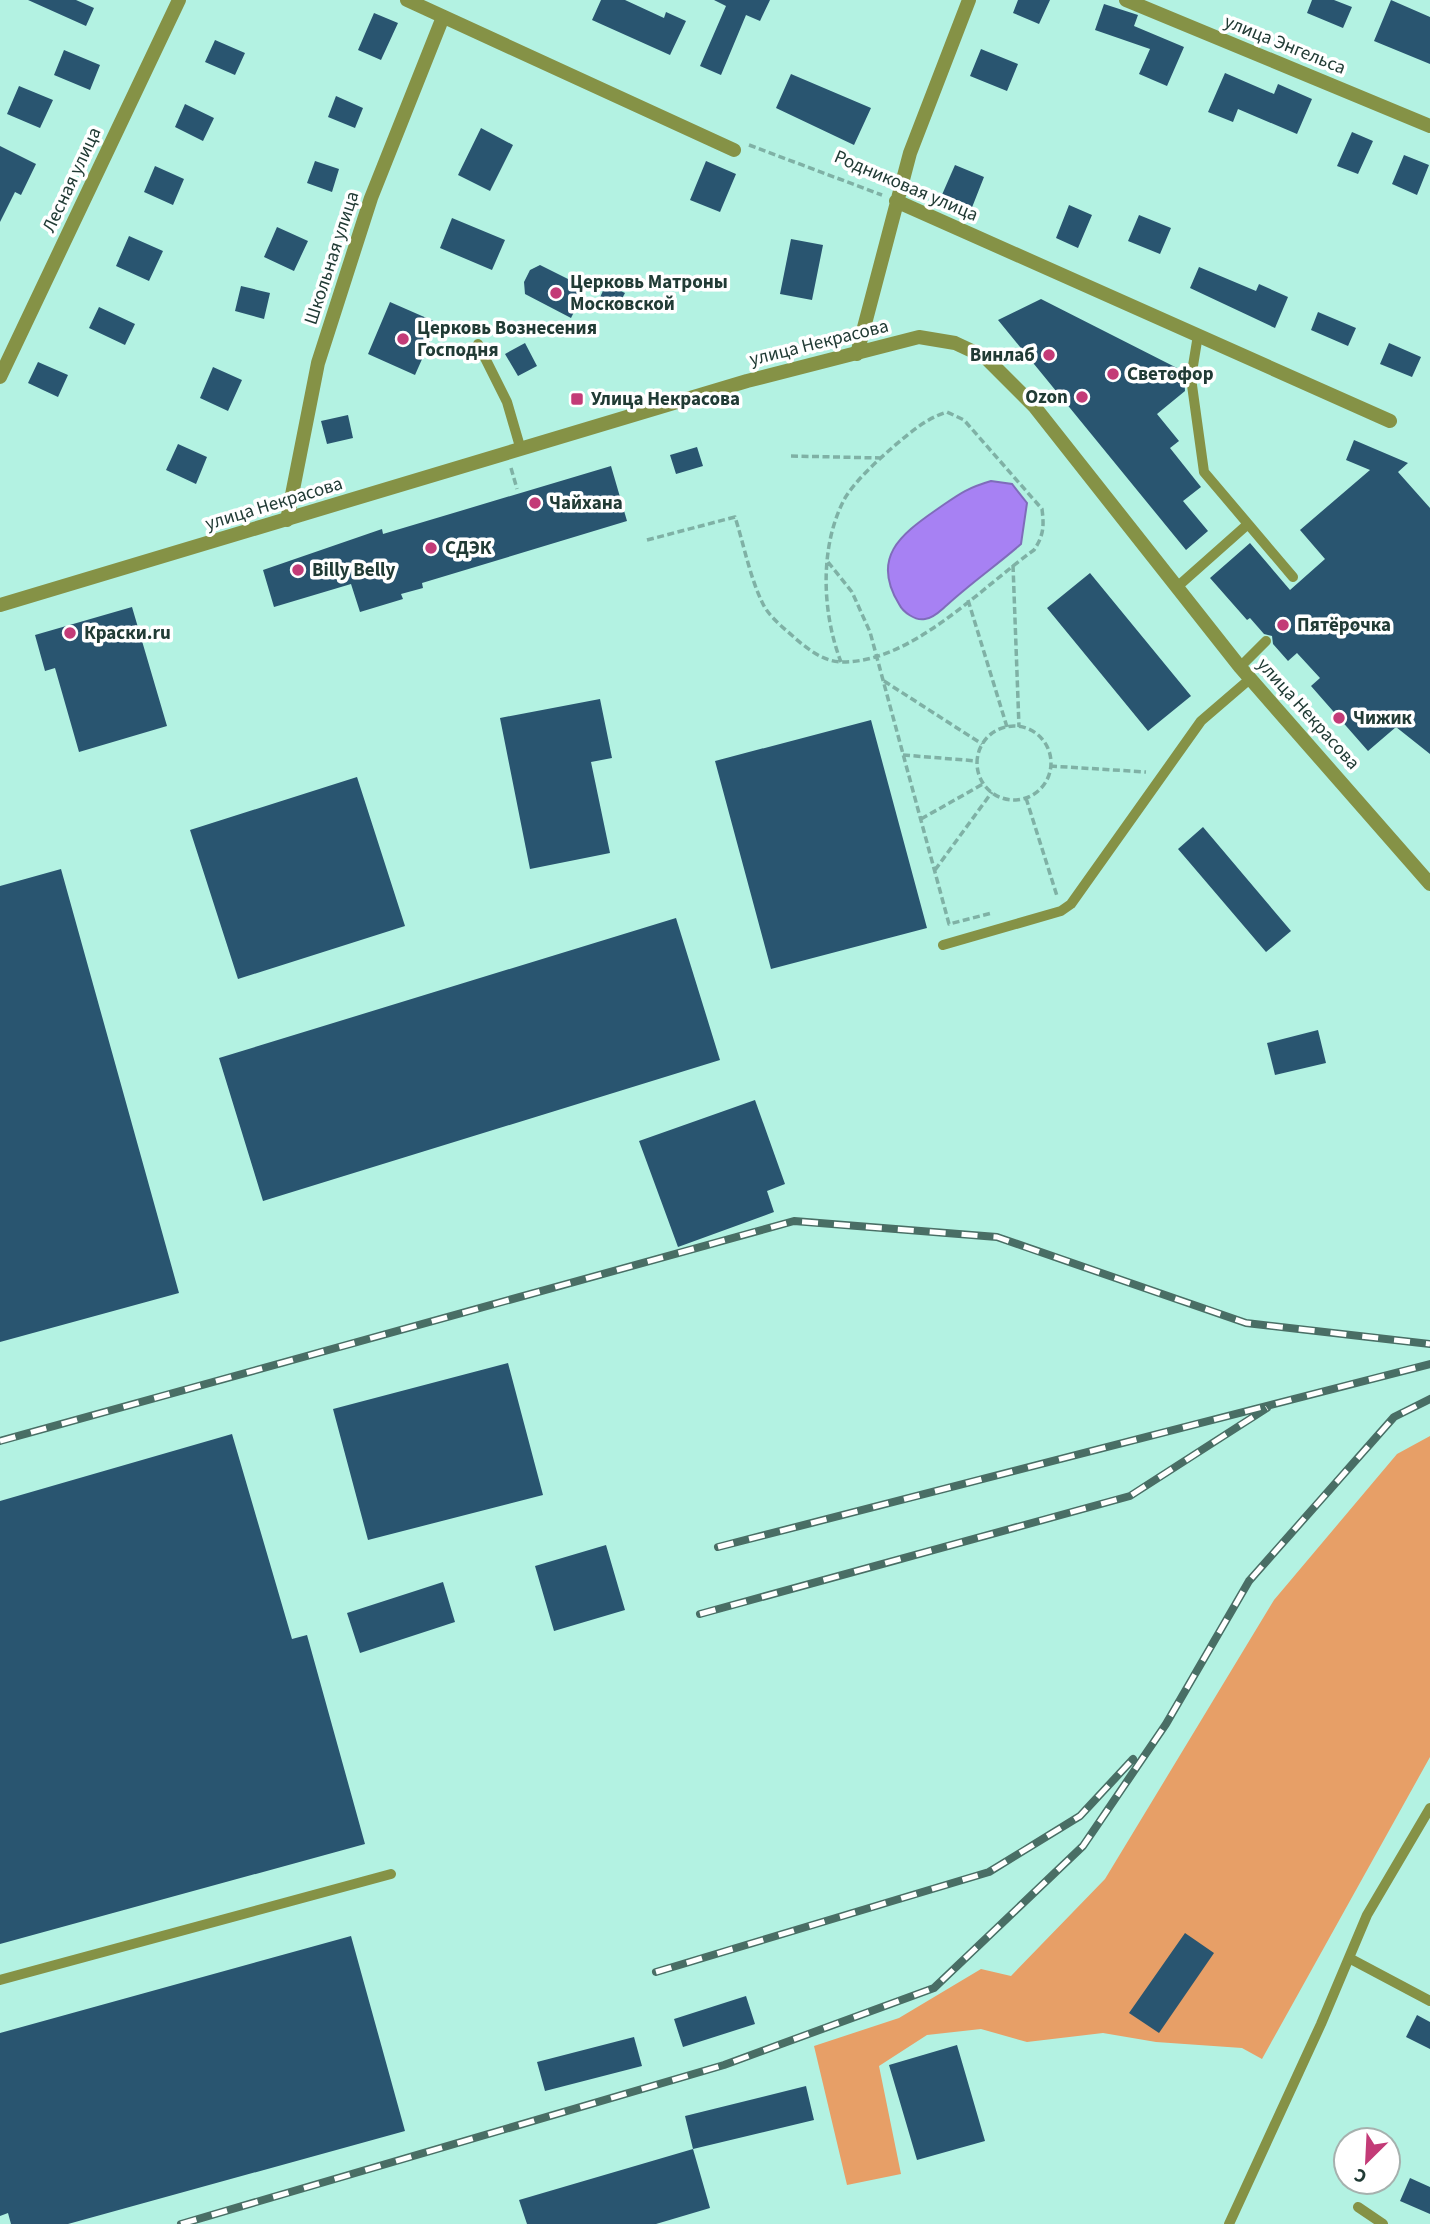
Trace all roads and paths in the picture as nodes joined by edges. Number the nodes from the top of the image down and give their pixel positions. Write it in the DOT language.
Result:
graph roads {
  1 [pos="179,0"];
  2 [pos="407,0"];
  3 [pos="969,0"];
  4 [pos="1126,0"];
  5 [pos="443,17"];
  6 [pos="1430,125"];
  7 [pos="734,150"];
  8 [pos="896,201"];
  9 [pos="1198,335"];
  10 [pos="478,344"];
  11 [pos="857,354"];
  12 [pos="0,377"];
  13 [pos="1390,421"];
  14 [pos="521,450"];
  15 [pos="791,456"];
  16 [pos="881,458"];
  17 [pos="511,466"];
  18 [pos="517,489"];
  19 [pos="287,520"];
  20 [pos="1248,524"];
  21 [pos="647,540"];
  22 [pos="827,561"];
  23 [pos="1013,565"];
  24 [pos="1293,577"];
  25 [pos="1177,587"];
  26 [pos="968,600"];
  27 [pos="0,605"];
  28 [pos="1266,641"];
  29 [pos="877,656"];
  30 [pos="841,662"];
  31 [pos="1240,667"];
  32 [pos="1251,678"];
  33 [pos="884,681"];
  34 [pos="1007,727"];
  35 [pos="1019,727"];
  36 [pos="982,744"];
  37 [pos="903,755"];
  38 [pos="977,761"];
  39 [pos="1050,766"];
  40 [pos="1144,772"];
  41 [pos="1163,773"];
  42 [pos="1137,783"];
  43 [pos="983,784"];
  44 [pos="992,792"];
  45 [pos="1026,797"];
  46 [pos="920,819"];
  47 [pos="935,870"];
  48 [pos="1430,884"];
  49 [pos="1064,890"];
  50 [pos="1056,895"];
  51 [pos="1049,899"];
  52 [pos="999,911"];
  53 [pos="1061,911"];
  54 [pos="943,945"];
  55 [pos="1430,1808"];
  56 [pos="391,1874"];
  57 [pos="1349,1958"];
  58 [pos="0,1980"];
  59 [pos="1430,2001"];
  60 [pos="1358,2207"];
  61 [pos="1229,2224"];
  62 [pos="1383,2224"];
  1 -- 12 [label="street, Лесная улица"];
  2 -- 5 [label="street"];
  3 -- 8 [label="street"];
  4 -- 6 [label="street, улица Энгельса"];
  5 -- 7 [label="street"];
  5 -- 19 [label="street, Школьная улица"];
  7 -- 8 [label="path, Родниковая улица"];
  8 -- 9 [label="street, Родниковая улица"];
  8 -- 11 [label="street"];
  9 -- 13 [label="street, Родниковая улица"];
  9 -- 20 [label="lane"];
  10 -- 14 [label="lane"];
  11 -- 14 [label="street, улица Некрасова"];
  11 -- 25 [label="street, улица Некрасова"];
  14 -- 19 [label="street, улица Некрасова"];
  15 -- 16 [label="path"];
  16 -- 22 [label="path"];
  16 -- 23 [label="path"];
  17 -- 18 [label="path"];
  19 -- 27 [label="street, улица Некрасова"];
  20 -- 24 [label="lane"];
  20 -- 25 [label="lane"];
  21 -- 30 [label="path"];
  22 -- 29 [label="path"];
  22 -- 30 [label="path"];
  23 -- 26 [label="path"];
  23 -- 35 [label="path"];
  25 -- 31 [label="street, улица Некрасова"];
  26 -- 29 [label="path"];
  26 -- 34 [label="path"];
  28 -- 31 [label="lane"];
  29 -- 30 [label="path"];
  29 -- 33 [label="path"];
  31 -- 32 [label="street, улица Некрасова"];
  32 -- 41 [label="lane"];
  32 -- 48 [label="street, улица Некрасова"];
  33 -- 36 [label="path"];
  33 -- 37 [label="path"];
  34 -- 35 [label="path"];
  34 -- 36 [label="path"];
  35 -- 39 [label="path"];
  36 -- 38 [label="path"];
  37 -- 38 [label="path"];
  37 -- 46 [label="path"];
  38 -- 43 [label="path"];
  39 -- 40 [label="path"];
  39 -- 45 [label="path"];
  40 -- 41 [label="path"];
  40 -- 42 [label="path"];
  41 -- 53 [label="lane"];
  43 -- 44 [label="path"];
  43 -- 46 [label="path"];
  44 -- 45 [label="path"];
  44 -- 47 [label="path"];
  45 -- 50 [label="path"];
  46 -- 47 [label="path"];
  47 -- 52 [label="path"];
  49 -- 50 [label="path"];
  50 -- 51 [label="path"];
  50 -- 53 [label="path"];
  53 -- 54 [label="lane"];
  55 -- 57 [label="lane"];
  56 -- 58 [label="lane"];
  57 -- 59 [label="lane"];
  57 -- 61 [label="lane"];
  60 -- 62 [label="lane"];
}
